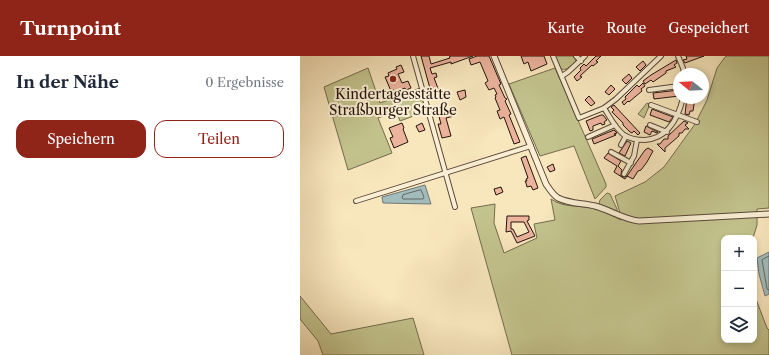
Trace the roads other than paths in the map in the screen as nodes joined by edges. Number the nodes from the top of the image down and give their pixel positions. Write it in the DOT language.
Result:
graph roads {
  1 [pos="413,56"];
  2 [pos="494,56"];
  3 [pos="553,56"];
  4 [pos="576,56"];
  5 [pos="586,56"];
  6 [pos="661,56"];
  7 [pos="678,56"];
  8 [pos="581,60"];
  9 [pos="683,68"];
  10 [pos="562,76"];
  11 [pos="673,87"];
  12 [pos="649,90"];
  13 [pos="681,104"];
  14 [pos="651,105"];
  15 [pos="604,108"];
  16 [pos="678,115"];
  17 [pos="697,122"];
  18 [pos="615,125"];
  19 [pos="650,125"];
  20 [pos="667,132"];
  21 [pos="626,136"];
  22 [pos="588,137"];
  23 [pos="637,140"];
  24 [pos="620,145"];
  25 [pos="531,146"];
  26 [pos="611,152"];
  27 [pos="630,163"];
  28 [pos="446,173"];
  29 [pos="624,174"];
  30 [pos="356,201"];
  31 [pos="455,207"];
  32 [pos="769,214"];
  1 -- 28 [label="street"];
  2 -- 25 [label="street"];
  3 -- 10 [label="street"];
  4 -- 8 [label="street"];
  5 -- 8 [label="street"];
  6 -- 15 [label="street"];
  7 -- 9 [label="street"];
  8 -- 10 [label="street"];
  10 -- 15 [label="street"];
  11 -- 12 [label="street"];
  13 -- 16 [label="street"];
  14 -- 16 [label="street"];
  15 -- 18 [label="street"];
  16 -- 17 [label="street"];
  16 -- 20 [label="street"];
  18 -- 21 [label="street"];
  18 -- 22 [label="street"];
  19 -- 20 [label="street"];
  20 -- 23 [label="street"];
  21 -- 23 [label="street"];
  21 -- 24 [label="street"];
  23 -- 27 [label="street"];
  25 -- 28 [label="street"];
  25 -- 32 [label="street"];
  26 -- 27 [label="street"];
  27 -- 29 [label="street"];
  28 -- 30 [label="street"];
  28 -- 31 [label="street"];
}
